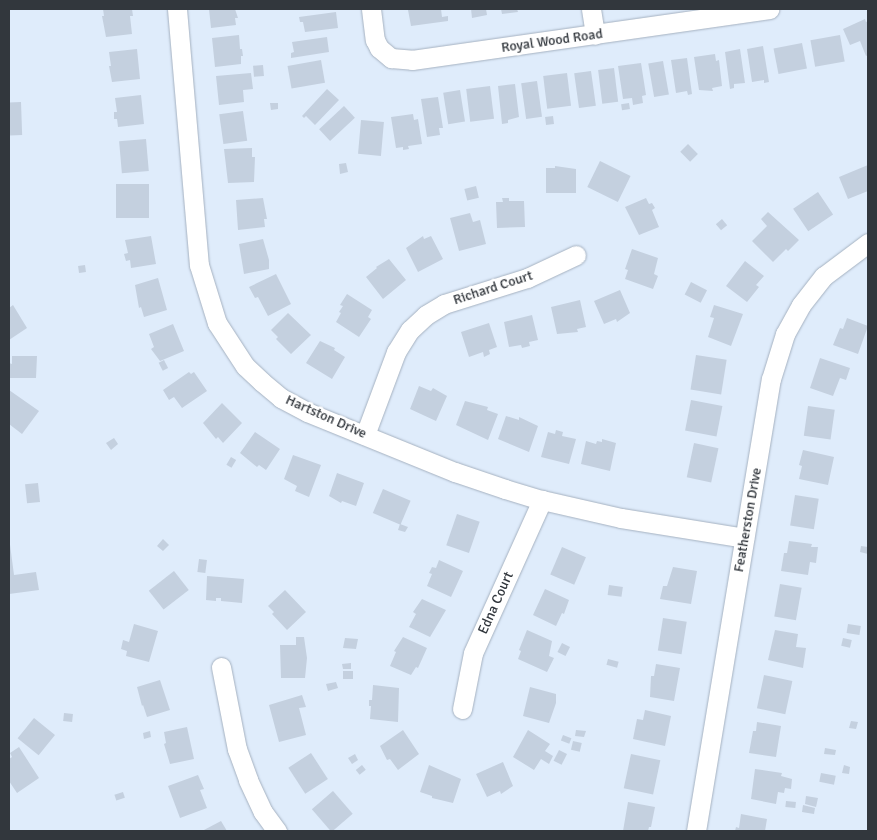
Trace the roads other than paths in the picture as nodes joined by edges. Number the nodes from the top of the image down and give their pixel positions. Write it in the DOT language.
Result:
graph roads {
  1 [pos="177,9"];
  2 [pos="370,9"];
  3 [pos="591,9"];
  4 [pos="769,9"];
  5 [pos="595,35"];
  6 [pos="868,243"];
  7 [pos="576,255"];
  8 [pos="365,435"];
  9 [pos="542,500"];
  10 [pos="744,538"];
  11 [pos="221,667"];
  12 [pos="462,709"];
  13 [pos="276,831"];
  14 [pos="696,831"];
  1 -- 8 [label="street, Hartston Drive"];
  2 -- 5 [label="street, Royal Wood Road"];
  3 -- 5 [label="street"];
  4 -- 5 [label="street, Royal Wood Road"];
  6 -- 10 [label="street, Featherston Drive"];
  7 -- 8 [label="street, Richard Court"];
  8 -- 9 [label="street, Hartston Drive"];
  9 -- 10 [label="street, Hartston Drive"];
  9 -- 12 [label="street, Edna Court"];
  10 -- 14 [label="street, Featherston Drive"];
  11 -- 13 [label="street"];
}
